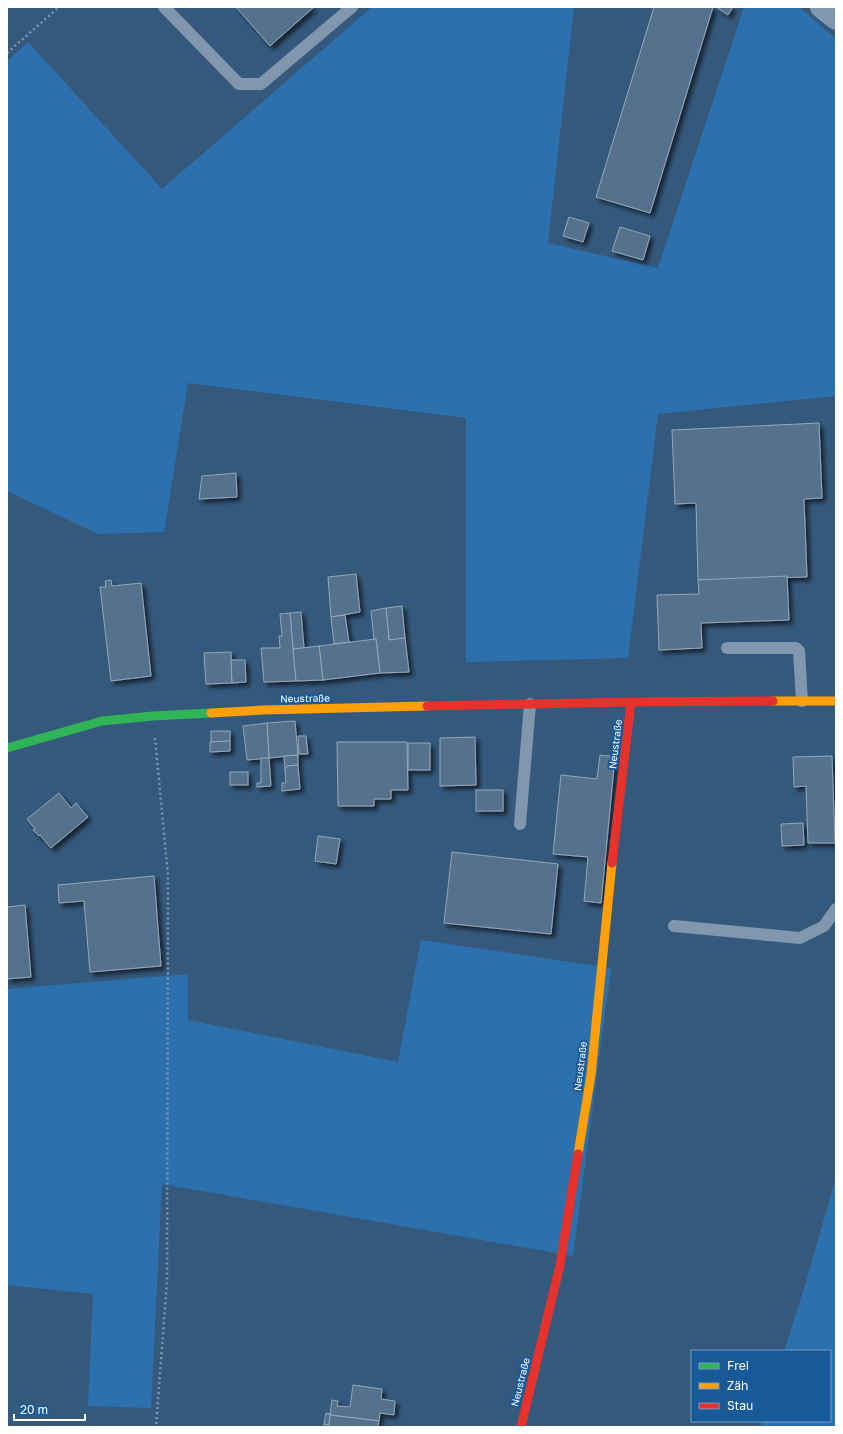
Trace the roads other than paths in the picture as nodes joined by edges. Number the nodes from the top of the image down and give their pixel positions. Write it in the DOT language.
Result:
graph roads {
  1 [pos="164,7"];
  2 [pos="352,7"];
  3 [pos="821,7"];
  4 [pos="836,19"];
  5 [pos="728,648"];
  6 [pos="802,701"];
  7 [pos="836,701"];
  8 [pos="631,702"];
  9 [pos="530,704"];
  10 [pos="7,748"];
  11 [pos="520,824"];
  12 [pos="836,909"];
  13 [pos="674,926"];
  14 [pos="521,1427"];
  1 -- 2 [label="lane"];
  3 -- 4 [label="street"];
  5 -- 6 [label="lane"];
  6 -- 7 [label="street, Neustraße"];
  6 -- 8 [label="street, Neustraße"];
  8 -- 9 [label="street, Neustraße"];
  8 -- 14 [label="street, Neustraße"];
  9 -- 10 [label="street, Neustraße"];
  9 -- 11 [label="lane"];
  12 -- 13 [label="lane"];
}
